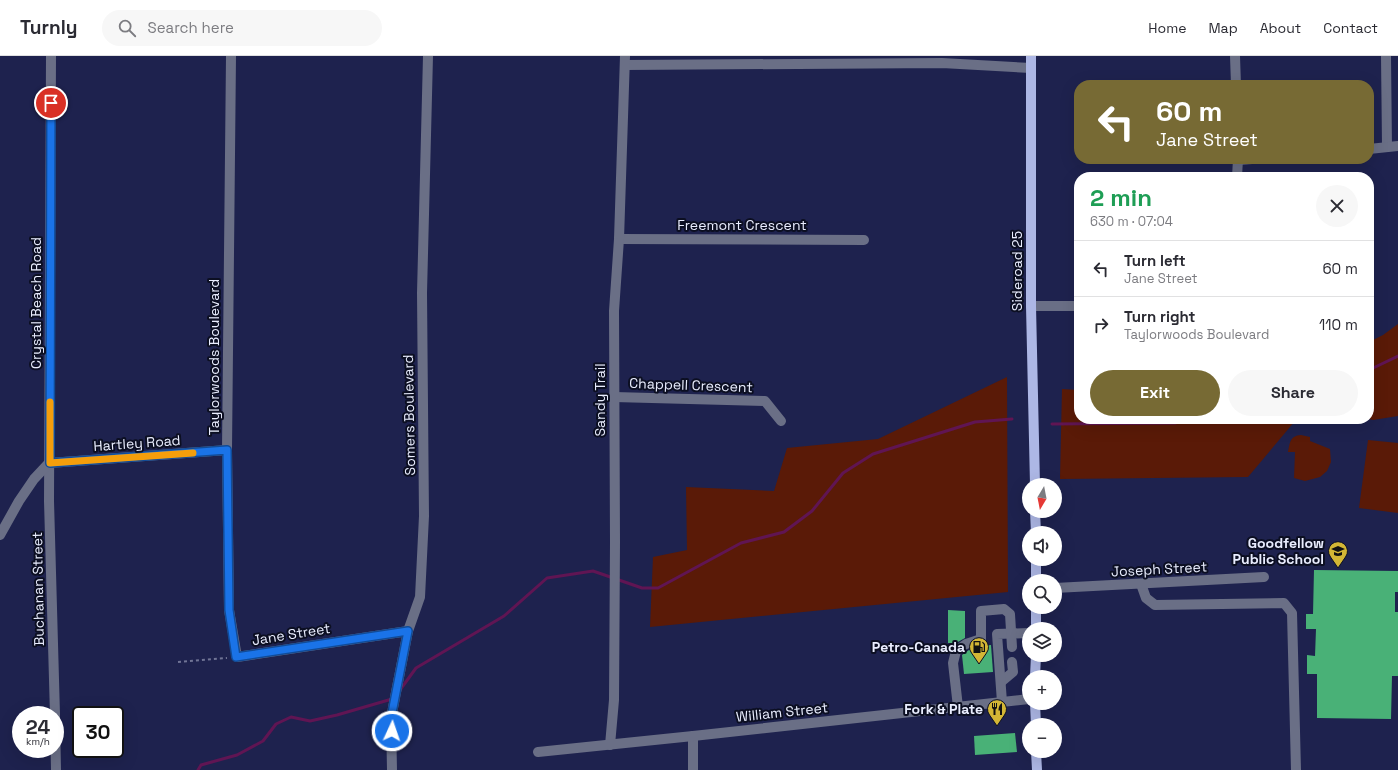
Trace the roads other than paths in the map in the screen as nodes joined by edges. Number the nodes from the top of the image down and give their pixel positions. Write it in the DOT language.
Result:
graph roads {
  1 [pos="51,56"];
  2 [pos="230,56"];
  3 [pos="428,56"];
  4 [pos="1031,56"];
  5 [pos="1235,56"];
  6 [pos="1386,56"];
  7 [pos="625,61"];
  8 [pos="1031,68"];
  9 [pos="1236,80"];
  10 [pos="1398,146"];
  11 [pos="1387,147"];
  12 [pos="1374,148"];
  13 [pos="619,239"];
  14 [pos="864,240"];
  15 [pos="1032,306"];
  16 [pos="1074,306"];
  17 [pos="614,397"];
  18 [pos="781,421"];
  19 [pos="227,450"];
  20 [pos="50,463"];
  21 [pos="1035,478"];
  22 [pos="0,535"];
  23 [pos="1264,577"];
  24 [pos="1141,584"];
  25 [pos="1062,588"];
  26 [pos="408,631"];
  27 [pos="1011,633"];
  28 [pos="1022,633"];
  29 [pos="1012,647"];
  30 [pos="236,657"];
  31 [pos="1012,662"];
  32 [pos="1001,682"];
  33 [pos="1022,700"];
  34 [pos="1002,702"];
  35 [pos="55,706"];
  36 [pos="958,707"];
  37 [pos="693,736"];
  38 [pos="610,745"];
  39 [pos="538,752"];
  40 [pos="56,758"];
  41 [pos="1036,758"];
  42 [pos="56,770"];
  43 [pos="392,770"];
  44 [pos="693,770"];
  45 [pos="1037,770"];
  46 [pos="1296,770"];
  1 -- 20 [label="street, Crystal Beach Road"];
  2 -- 19 [label="street, Taylorwoods Boulevard"];
  3 -- 26 [label="street, Somers Boulevard"];
  4 -- 8 [label="main road, Sideroad 25"];
  5 -- 9 [label="street"];
  6 -- 11 [label="street"];
  7 -- 8 [label="street"];
  7 -- 13 [label="street, Sandy Trail"];
  8 -- 15 [label="main road, Sideroad 25"];
  10 -- 11 [label="street"];
  11 -- 12 [label="street"];
  13 -- 14 [label="street, Freemont Crescent"];
  13 -- 17 [label="street, Sandy Trail"];
  15 -- 16 [label="street"];
  15 -- 21 [label="main road, Sideroad 25"];
  17 -- 18 [label="street, Chappell Crescent"];
  17 -- 38 [label="street, Sandy Trail"];
  19 -- 20 [label="street, Hartley Road"];
  19 -- 30 [label="street, Taylorwoods Boulevard"];
  20 -- 22 [label="street"];
  20 -- 35 [label="street, Buchanan Street"];
  23 -- 24 [label="street, Joseph Street"];
  24 -- 25 [label="street, Joseph Street"];
  24 -- 46 [label="street"];
  26 -- 30 [label="street, Jane Street"];
  26 -- 43 [label="street, Somers Boulevard"];
  27 -- 28 [label="street"];
  27 -- 29 [label="street"];
  27 -- 32 [label="street"];
  27 -- 36 [label="street"];
  31 -- 32 [label="street"];
  32 -- 34 [label="street"];
  33 -- 34 [label="street, William Street"];
  34 -- 36 [label="street, William Street"];
  36 -- 37 [label="street, William Street"];
  37 -- 38 [label="street, William Street"];
  37 -- 44 [label="street"];
  38 -- 39 [label="street, William Street"];
  40 -- 42 [label="street, Buchanan Street"];
  41 -- 45 [label="main road"];
}
